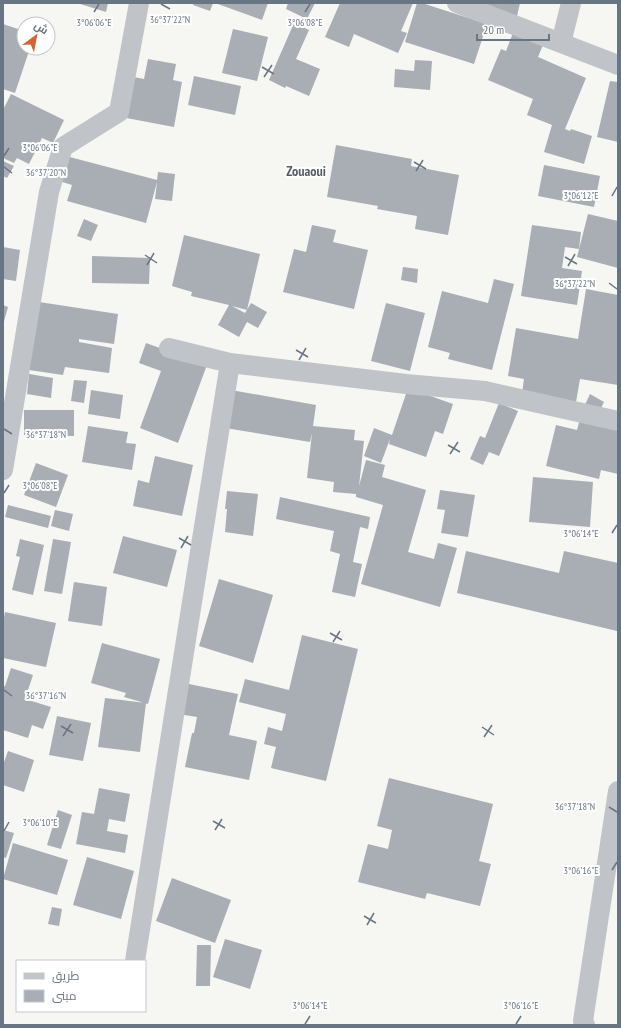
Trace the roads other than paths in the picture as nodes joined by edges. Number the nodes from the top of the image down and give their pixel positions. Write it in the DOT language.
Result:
graph roads {
  1 [pos="139,3"];
  2 [pos="457,3"];
  3 [pos="571,3"];
  4 [pos="561,43"];
  5 [pos="618,65"];
  6 [pos="169,348"];
  7 [pos="230,364"];
  8 [pos="618,421"];
  9 [pos="3,470"];
  10 [pos="618,791"];
  11 [pos="135,960"];
  12 [pos="585,1025"];
  1 -- 9 [label="street"];
  2 -- 4 [label="street"];
  3 -- 4 [label="street"];
  4 -- 5 [label="street"];
  6 -- 7 [label="street"];
  7 -- 8 [label="street"];
  7 -- 11 [label="street"];
  10 -- 12 [label="street"];
}
